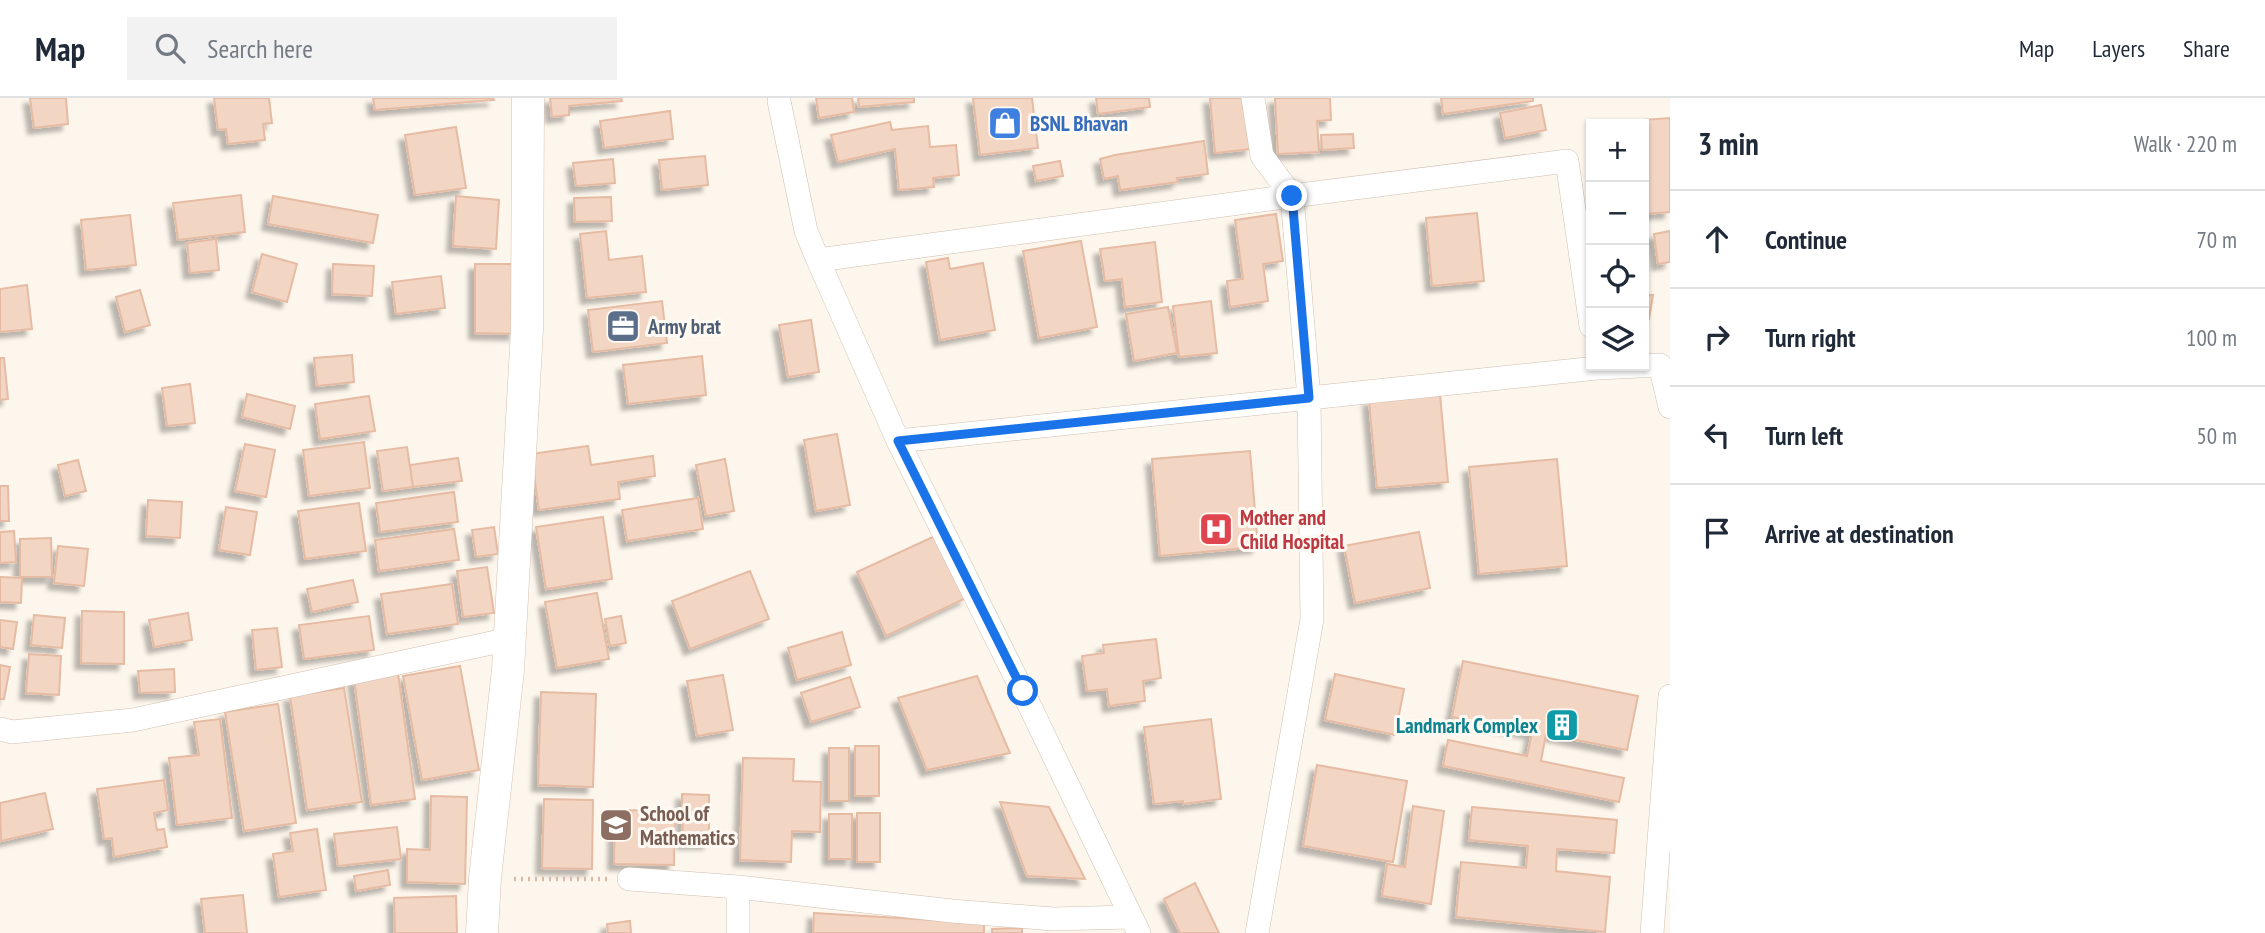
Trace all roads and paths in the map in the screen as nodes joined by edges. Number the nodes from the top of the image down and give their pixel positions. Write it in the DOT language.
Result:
graph roads {
  1 [pos="527,98"];
  2 [pos="1253,98"];
  3 [pos="779,101"];
  4 [pos="1292,196"];
  5 [pos="818,260"];
  6 [pos="1588,308"];
  7 [pos="1649,365"];
  8 [pos="1586,368"];
  9 [pos="1309,398"];
  10 [pos="1670,407"];
  11 [pos="898,441"];
  12 [pos="510,639"];
  13 [pos="1670,696"];
  14 [pos="0,729"];
  15 [pos="485,878"];
  16 [pos="629,879"];
  17 [pos="738,887"];
  18 [pos="1135,925"];
  19 [pos="482,933"];
  20 [pos="738,933"];
  21 [pos="1257,933"];
  22 [pos="1651,933"];
  1 -- 12 [label="main road"];
  2 -- 4 [label="street"];
  3 -- 5 [label="street"];
  4 -- 5 [label="street"];
  4 -- 6 [label="street"];
  4 -- 9 [label="street"];
  5 -- 11 [label="street"];
  7 -- 10 [label="street"];
  8 -- 9 [label="street"];
  9 -- 11 [label="street"];
  9 -- 21 [label="street"];
  11 -- 18 [label="street"];
  12 -- 14 [label="street"];
  12 -- 15 [label="main road"];
  13 -- 22 [label="street"];
  15 -- 16 [label="path"];
  15 -- 19 [label="main road"];
  16 -- 17 [label="street"];
  17 -- 18 [label="street"];
  17 -- 20 [label="street"];
}
